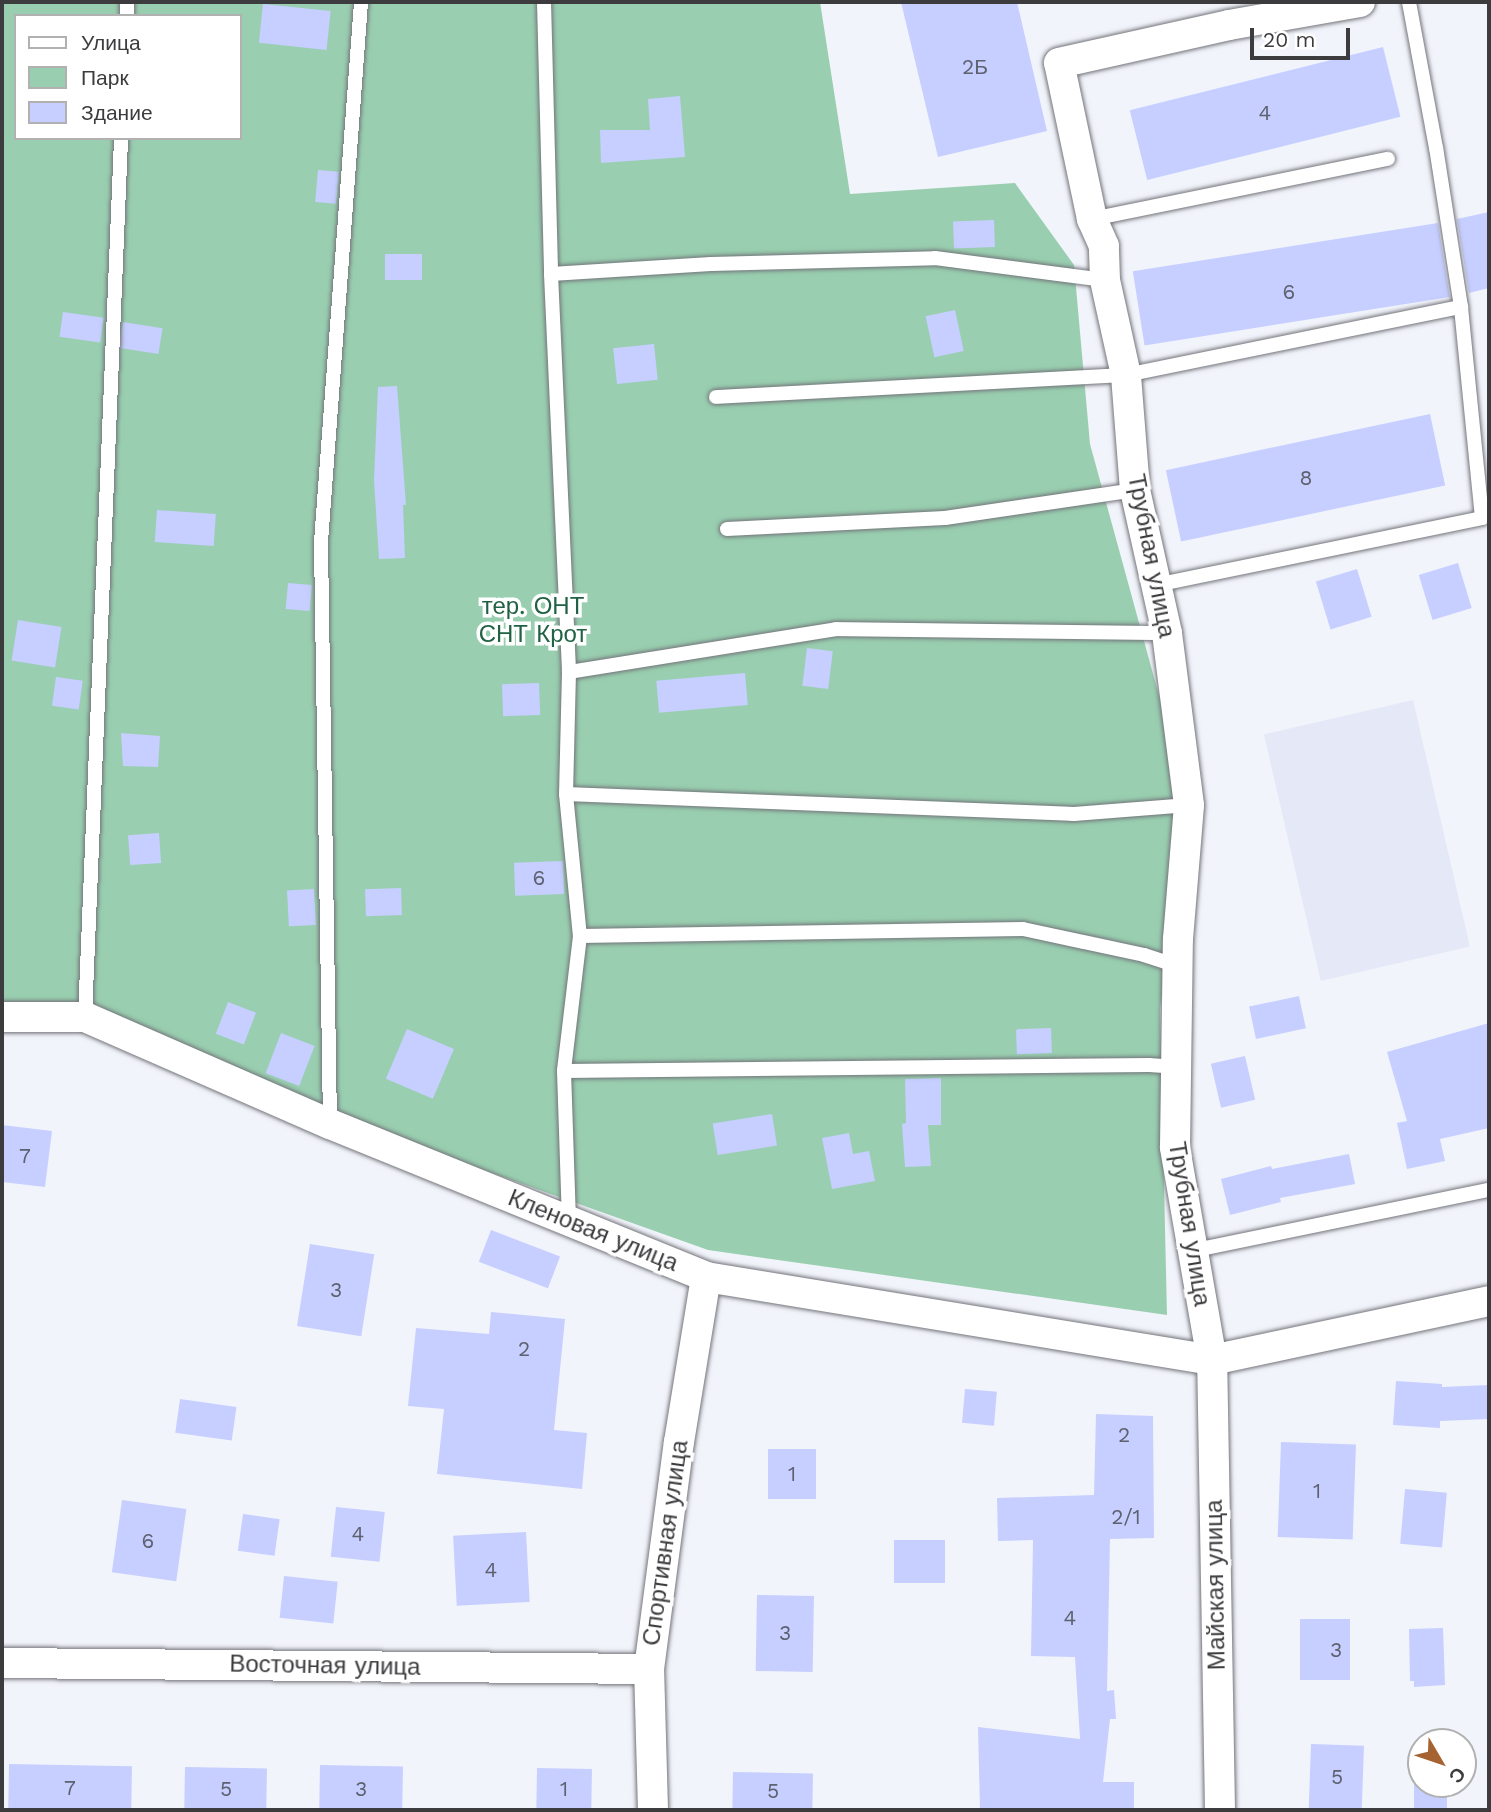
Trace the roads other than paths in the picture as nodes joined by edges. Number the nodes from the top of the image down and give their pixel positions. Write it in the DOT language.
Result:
graph roads {
  1 [pos="361,2"];
  2 [pos="544,2"];
  3 [pos="1360,2"];
  4 [pos="1409,2"];
  5 [pos="121,140"];
  6 [pos="1388,159"];
  7 [pos="1092,219"];
  8 [pos="551,274"];
  9 [pos="1105,280"];
  10 [pos="1461,307"];
  11 [pos="1126,375"];
  12 [pos="716,397"];
  13 [pos="1135,490"];
  14 [pos="727,529"];
  15 [pos="1156,585"];
  16 [pos="1167,633"];
  17 [pos="569,672"];
  18 [pos="566,793"];
  19 [pos="1189,805"];
  20 [pos="580,936"];
  21 [pos="1177,966"];
  22 [pos="2,1017"];
  23 [pos="85,1017"];
  24 [pos="1176,1068"];
  25 [pos="564,1071"];
  26 [pos="330,1124"];
  27 [pos="1489,1190"];
  28 [pos="569,1222"];
  29 [pos="1191,1251"];
  30 [pos="706,1277"];
  31 [pos="1489,1301"];
  32 [pos="1212,1360"];
  33 [pos="2,1663"];
  34 [pos="649,1669"];
  35 [pos="653,1810"];
  36 [pos="1220,1810"];
  1 -- 26 [label="lane"];
  2 -- 8 [label="lane"];
  3 -- 7 [label="street, Трубная улица"];
  4 -- 10 [label="lane"];
  5 -- 23 [label="lane"];
  6 -- 7 [label="lane"];
  7 -- 9 [label="street, Трубная улица"];
  8 -- 9 [label="lane"];
  8 -- 17 [label="lane"];
  9 -- 11 [label="street, Трубная улица"];
  10 -- 11 [label="lane"];
  10 -- 15 [label="lane"];
  11 -- 12 [label="lane"];
  11 -- 13 [label="street, Трубная улица"];
  13 -- 14 [label="lane"];
  13 -- 15 [label="street, Трубная улица"];
  15 -- 16 [label="street, Трубная улица"];
  16 -- 17 [label="lane"];
  16 -- 19 [label="street, Трубная улица"];
  17 -- 18 [label="lane"];
  18 -- 19 [label="lane"];
  18 -- 20 [label="lane"];
  19 -- 21 [label="street, Трубная улица"];
  20 -- 21 [label="lane"];
  20 -- 25 [label="lane"];
  21 -- 24 [label="street, Трубная улица"];
  22 -- 23 [label="street, Кленовая улица"];
  23 -- 26 [label="street, Кленовая улица"];
  24 -- 25 [label="lane"];
  24 -- 29 [label="street, Трубная улица"];
  25 -- 28 [label="lane"];
  26 -- 28 [label="street, Кленовая улица"];
  27 -- 29 [label="lane"];
  28 -- 30 [label="street, Кленовая улица"];
  29 -- 32 [label="street, Трубная улица"];
  30 -- 32 [label="street, Кленовая улица"];
  30 -- 34 [label="street, Спортивная улица"];
  31 -- 32 [label="street"];
  32 -- 36 [label="street, Майская улица"];
  33 -- 34 [label="street, Восточная улица"];
  34 -- 35 [label="street, Спортивная улица"];
}
